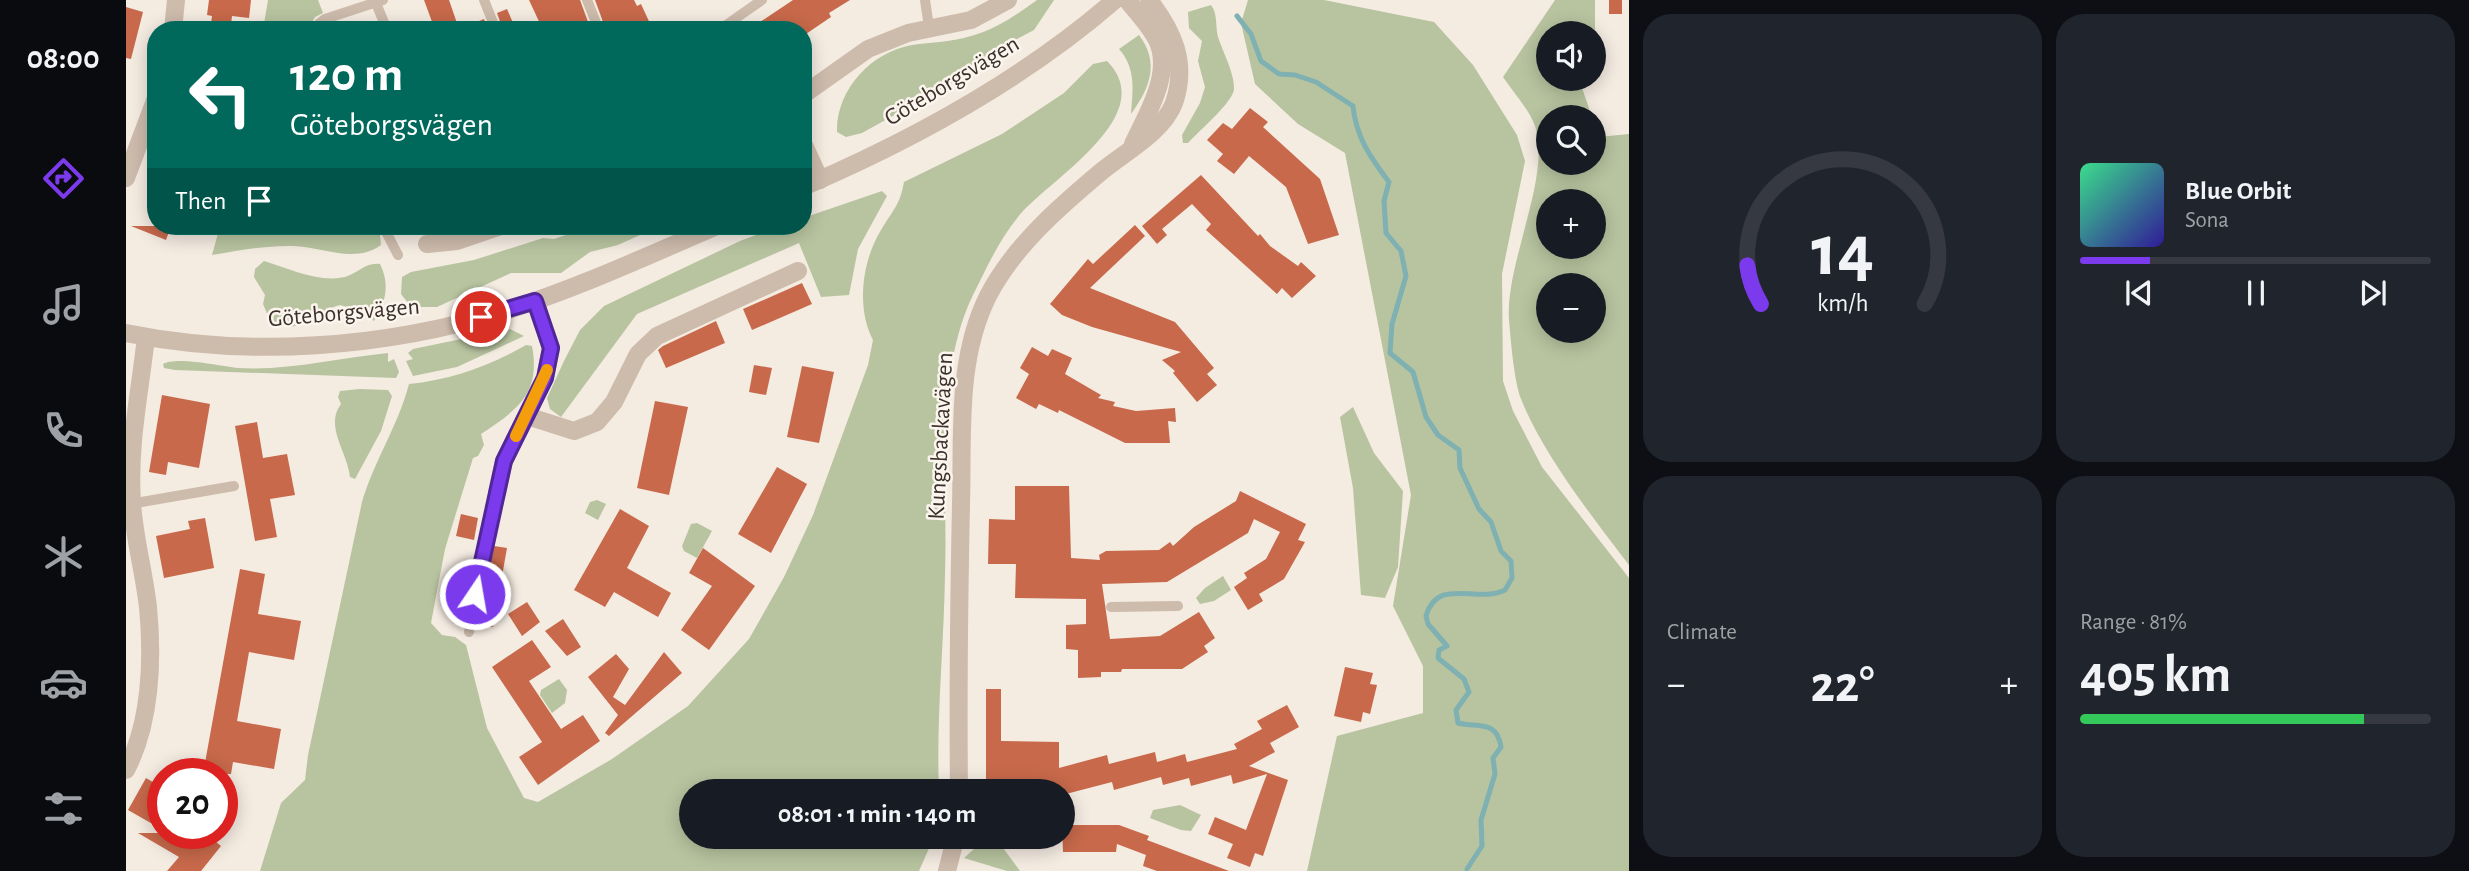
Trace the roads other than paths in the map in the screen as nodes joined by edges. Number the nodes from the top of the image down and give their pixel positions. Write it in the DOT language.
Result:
graph roads {
  1 [pos="176,0"];
  2 [pos="484,0"];
  3 [pos="587,0"];
  4 [pos="762,0"];
  5 [pos="925,0"];
  6 [pos="1008,0"];
  7 [pos="1115,0"];
  8 [pos="1127,0"];
  9 [pos="1149,0"];
  10 [pos="379,1"];
  11 [pos="174,21"];
  12 [pos="322,21"];
  13 [pos="385,21"];
  14 [pos="492,21"];
  15 [pos="596,21"];
  16 [pos="732,21"];
  17 [pos="929,27"];
  18 [pos="812,89"];
  19 [pos="147,122"];
  20 [pos="1131,147"];
  21 [pos="126,178"];
  22 [pos="812,183"];
  23 [pos="388,235"];
  24 [pos="475,235"];
  25 [pos="695,235"];
  26 [pos="426,244"];
  27 [pos="398,255"];
  28 [pos="797,271"];
  29 [pos="535,301"];
  30 [pos="126,333"];
  31 [pos="146,337"];
  32 [pos="527,416"];
  33 [pos="233,486"];
  34 [pos="497,494"];
  35 [pos="129,504"];
  36 [pos="1178,606"];
  37 [pos="1111,607"];
  38 [pos="469,632"];
  39 [pos="126,769"];
  40 [pos="959,779"];
  41 [pos="953,849"];
  42 [pos="947,871"];
  1 -- 11 [label="street"];
  2 -- 14 [label="lane"];
  3 -- 15 [label="lane"];
  4 -- 16 [label="lane"];
  5 -- 17 [label="lane"];
  6 -- 17 [label="street"];
  7 -- 22 [label="street, Göteborgsvägen"];
  8 -- 20 [label="street, Kungsbackavägen"];
  9 -- 20 [label="street, Kungsbackavägen"];
  10 -- 12 [label="lane"];
  10 -- 13 [label="lane"];
  17 -- 18 [label="street"];
  19 -- 21 [label="street"];
  20 -- 40 [label="street, Kungsbackavägen"];
  23 -- 27 [label="lane"];
  24 -- 26 [label="street"];
  25 -- 29 [label="street, Göteborgsvägen"];
  28 -- 32 [label="street"];
  29 -- 31 [label="street, Göteborgsvägen"];
  29 -- 32 [label="street"];
  30 -- 31 [label="street, Göteborgsvägen"];
  31 -- 35 [label="street"];
  32 -- 34 [label="street"];
  33 -- 35 [label="lane"];
  34 -- 38 [label="lane"];
  35 -- 39 [label="street"];
  36 -- 37 [label="lane"];
  41 -- 42 [label="street"];
}
